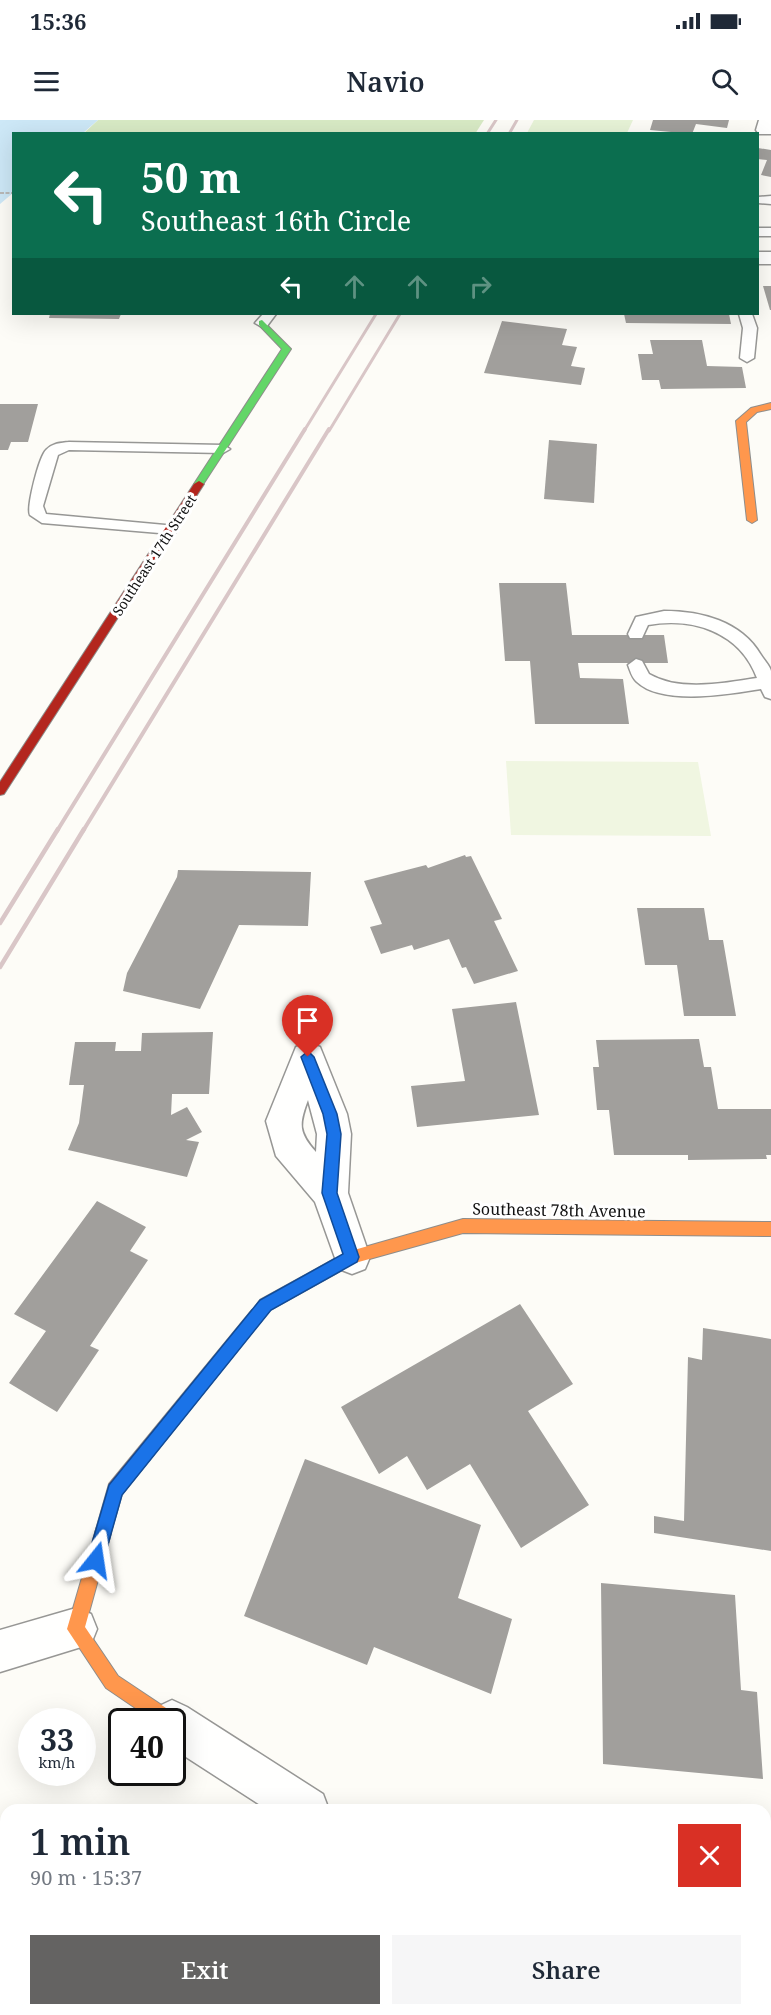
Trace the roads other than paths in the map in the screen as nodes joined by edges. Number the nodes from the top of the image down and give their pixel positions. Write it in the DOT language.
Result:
graph roads {
  1 [pos="746,315"];
  2 [pos="266,318"];
  3 [pos="747,358"];
  4 [pos="771,406"];
  5 [pos="223,449"];
  6 [pos="752,520"];
  7 [pos="171,529"];
  8 [pos="636,634"];
  9 [pos="636,665"];
  10 [pos="770,688"];
  11 [pos="0,791"];
  12 [pos="330,1193"];
  13 [pos="771,1229"];
  14 [pos="352,1257"];
  15 [pos="76,1629"];
  16 [pos="0,1651"];
  17 [pos="151,1708"];
  18 [pos="186,1731"];
  19 [pos="298,1804"];
  1 -- 3 [label="lane"];
  2 -- 5 [label="street, Southeast 17th Street"];
  4 -- 6 [label="street"];
  5 -- 7 [label="street, Southeast 17th Street"];
  5 -- 7 [label="lane"];
  7 -- 11 [label="street, Southeast 17th Street"];
  8 -- 10 [label="lane"];
  9 -- 10 [label="lane"];
  12 -- 14 [label="street"];
  13 -- 14 [label="street, Southeast 78th Avenue"];
  14 -- 15 [label="street, Southeast 78th Avenue"];
  15 -- 16 [label="street"];
  15 -- 17 [label="street"];
  18 -- 19 [label="street"];
}
